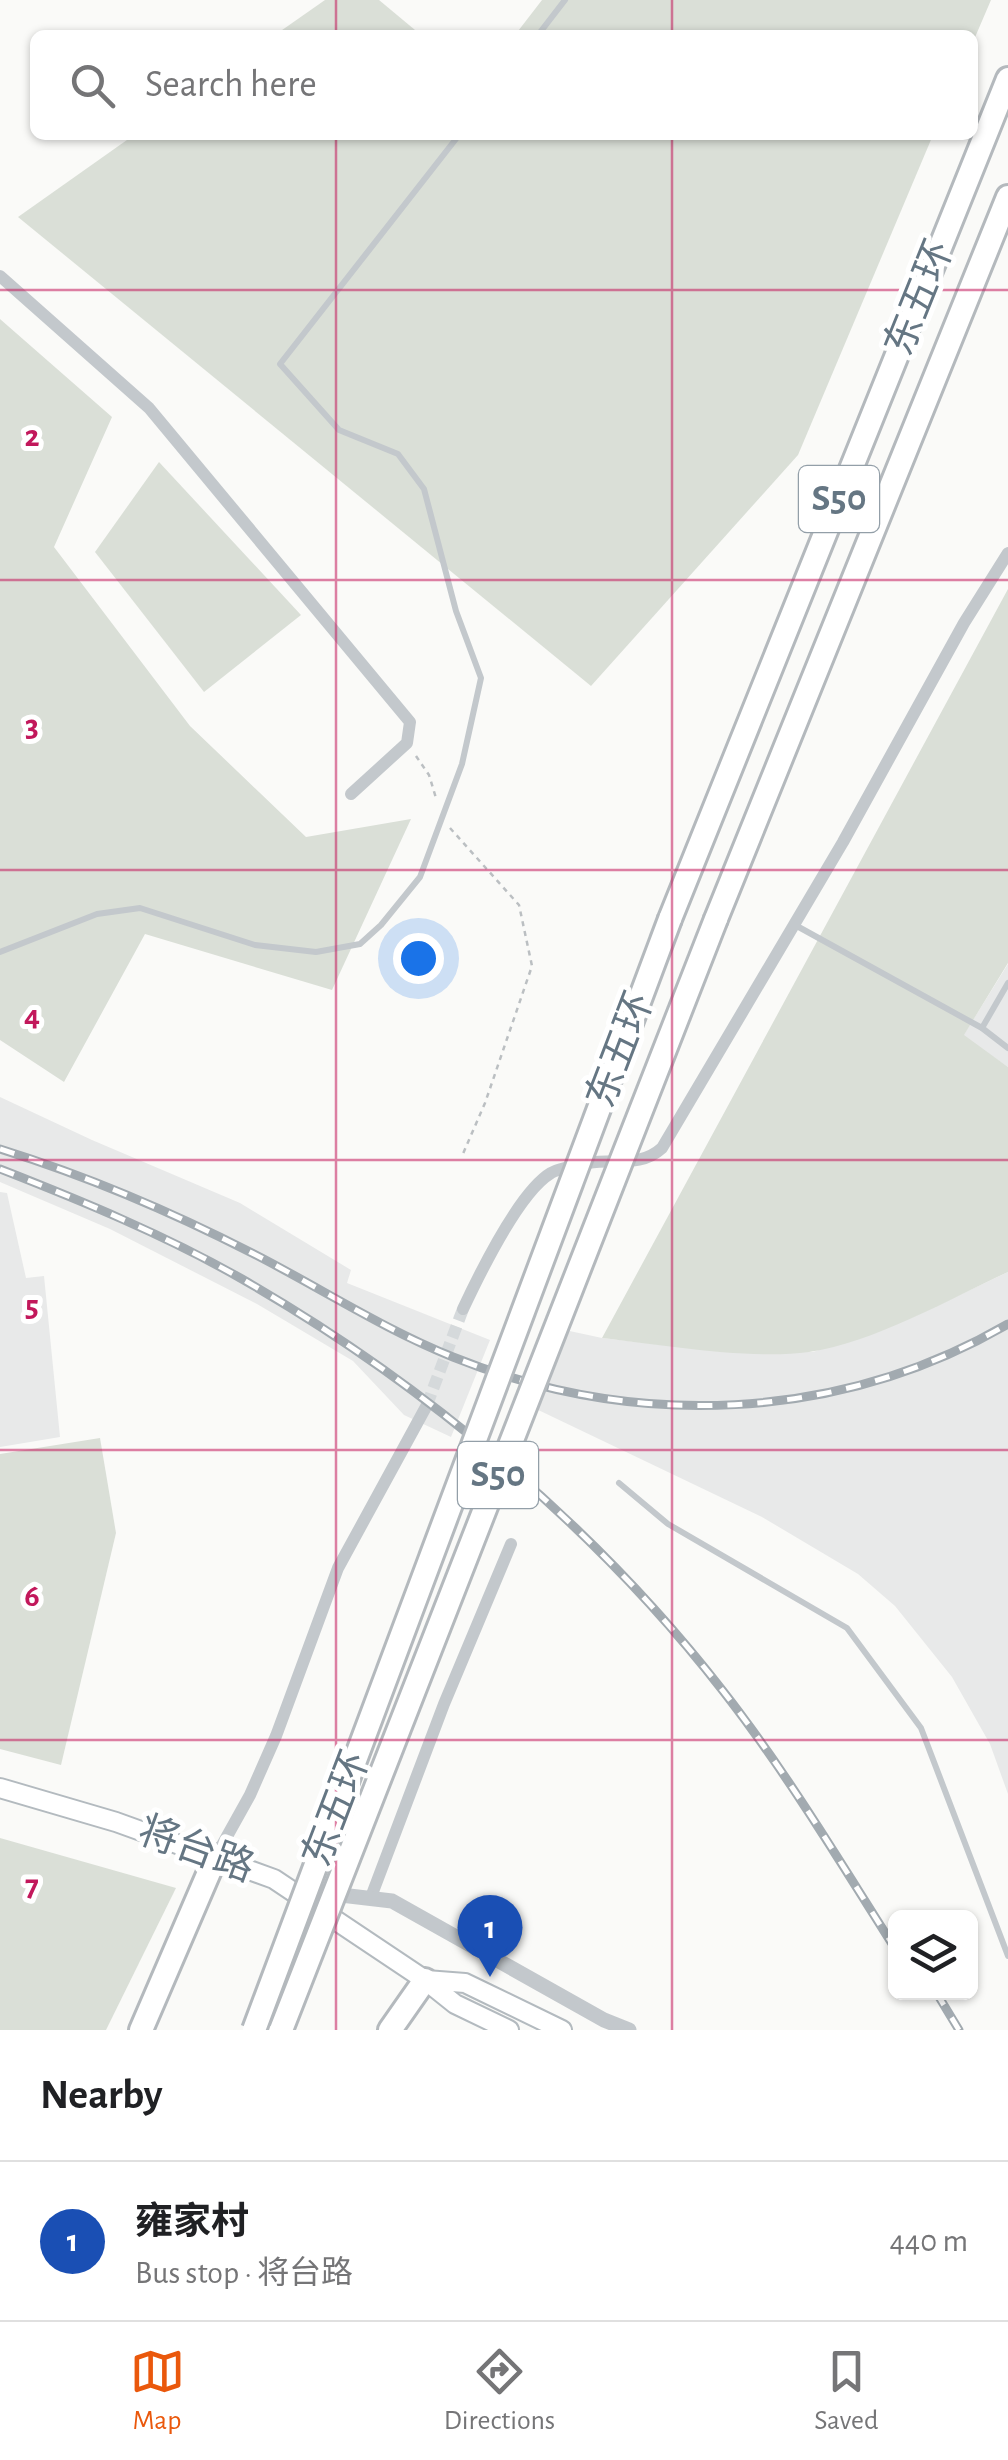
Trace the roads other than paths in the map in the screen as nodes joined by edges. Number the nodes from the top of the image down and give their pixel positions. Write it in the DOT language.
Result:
graph roads {
  1 [pos="565,0"];
  2 [pos="542,30"];
  3 [pos="1008,78"];
  4 [pos="456,140"];
  5 [pos="1008,196"];
  6 [pos="0,276"];
  7 [pos="1008,553"];
  8 [pos="351,794"];
  9 [pos="794,924"];
  10 [pos="0,952"];
  11 [pos="1008,982"];
  12 [pos="982,1028"];
  13 [pos="1008,1048"];
  14 [pos="463,1309"];
  15 [pos="427,1405"];
  16 [pos="619,1483"];
  17 [pos="511,1544"];
  18 [pos="0,1788"];
  19 [pos="216,1856"];
  20 [pos="294,1890"];
  21 [pos="371,1897"];
  22 [pos="1008,1956"];
  23 [pos="425,1980"];
  24 [pos="141,2030"];
  25 [pos="254,2030"];
  26 [pos="280,2030"];
  27 [pos="390,2030"];
  28 [pos="509,2030"];
  29 [pos="562,2030"];
  30 [pos="629,2030"];
  1 -- 2 [label="lane"];
  3 -- 25 [label="highway, 东五环 / S50, bridge"];
  4 -- 10 [label="lane"];
  5 -- 26 [label="highway, 东五环 / S50, bridge"];
  6 -- 8 [label="street"];
  7 -- 9 [label="street"];
  9 -- 12 [label="lane"];
  9 -- 14 [label="street"];
  11 -- 12 [label="lane"];
  12 -- 13 [label="lane"];
  15 -- 19 [label="street"];
  16 -- 22 [label="lane"];
  17 -- 21 [label="street"];
  18 -- 19 [label="main road, 将台路"];
  19 -- 20 [label="main road, 将台路"];
  19 -- 24 [label="highway"];
  20 -- 21 [label="street"];
  20 -- 23 [label="main road, 将台路"];
  21 -- 30 [label="street"];
  23 -- 27 [label="highway"];
  23 -- 28 [label="main road, 将台路"];
  23 -- 29 [label="main road, 将台路"];
}
